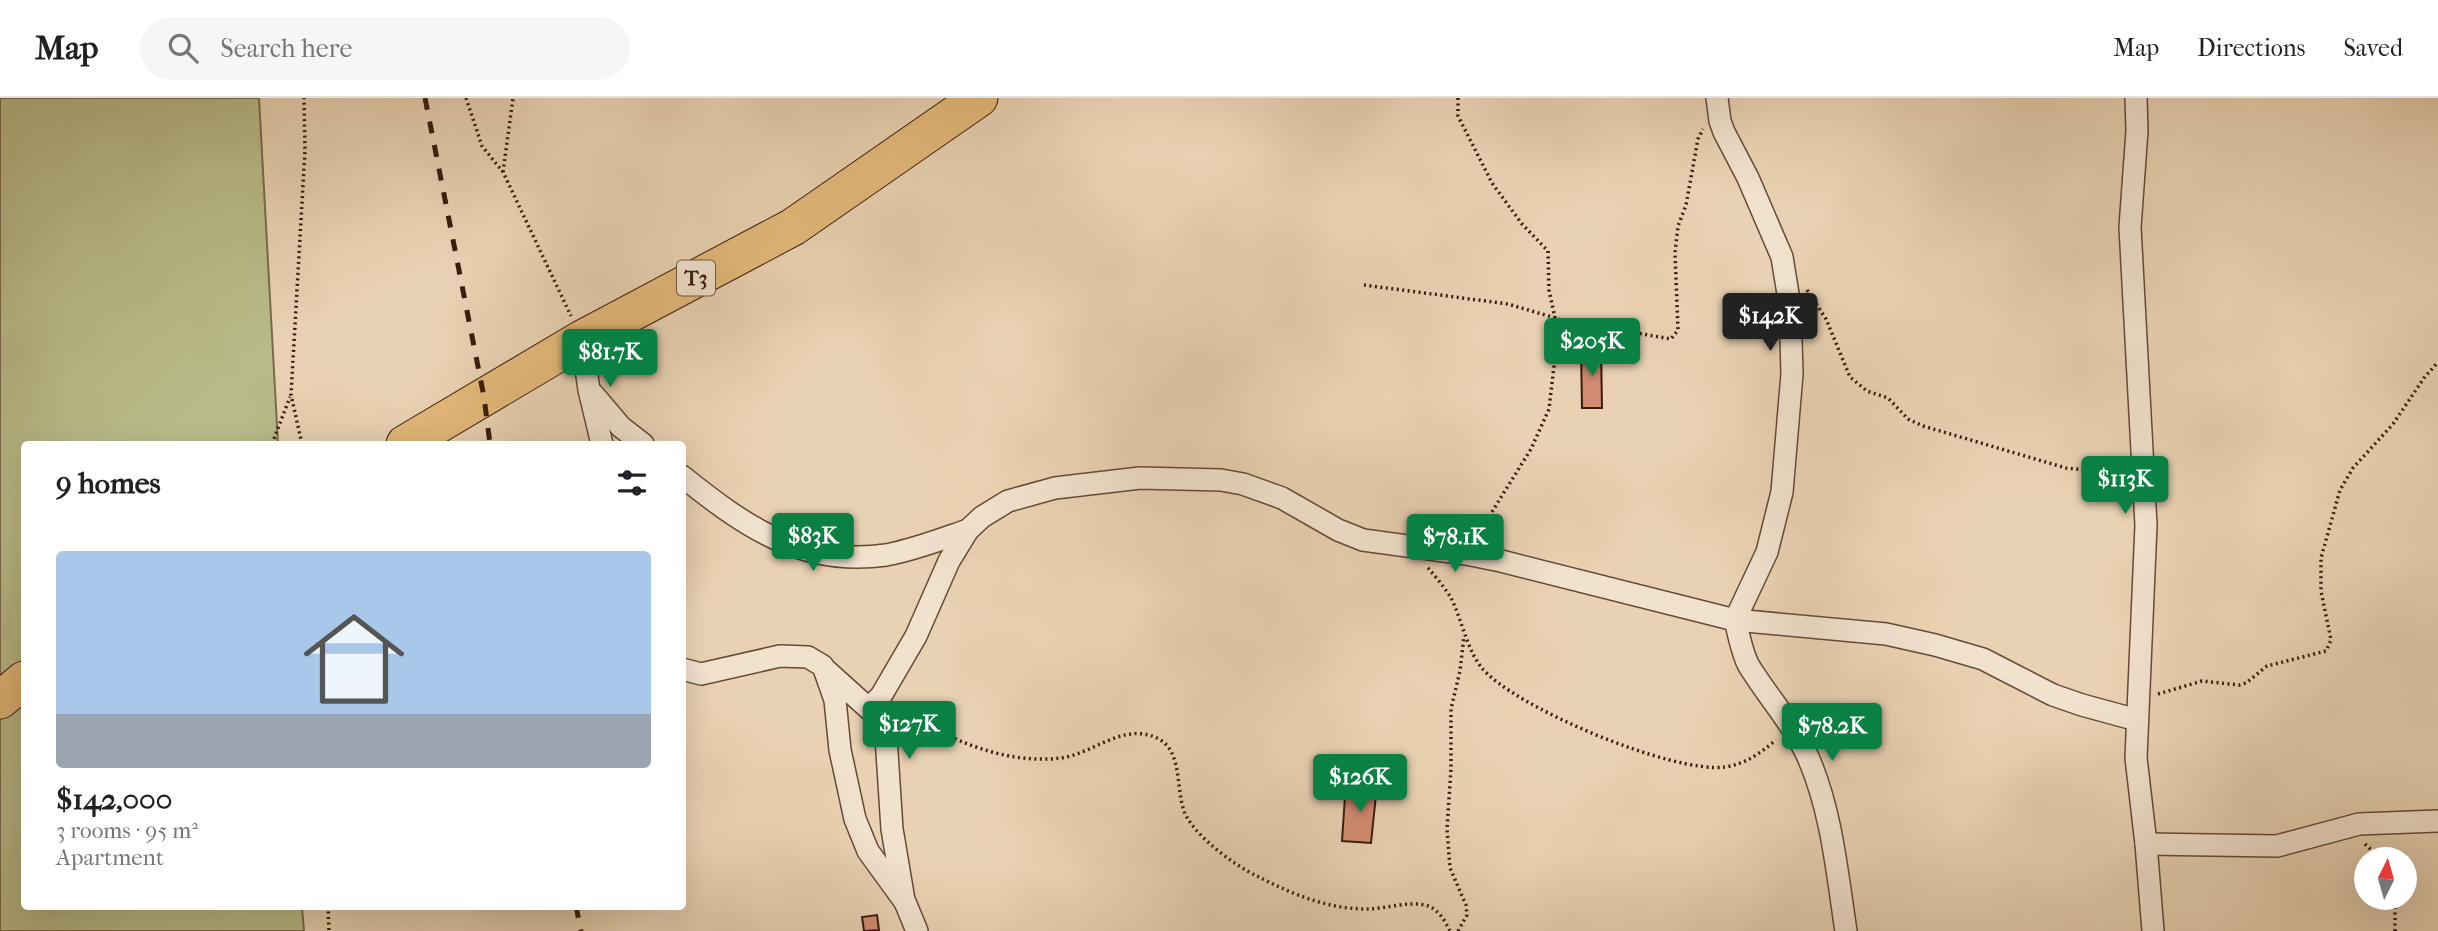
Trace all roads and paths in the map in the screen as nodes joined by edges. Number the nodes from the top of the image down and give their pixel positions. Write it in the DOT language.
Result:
graph roads {
  1 [pos="304,98"];
  2 [pos="466,98"];
  3 [pos="513,98"];
  4 [pos="979,98"];
  5 [pos="1458,98"];
  6 [pos="1717,98"];
  7 [pos="2136,98"];
  8 [pos="1707,119"];
  9 [pos="503,172"];
  10 [pos="1782,257"];
  11 [pos="1364,285"];
  12 [pos="1555,317"];
  13 [pos="582,339"];
  14 [pos="2438,362"];
  15 [pos="589,390"];
  16 [pos="291,395"];
  17 [pos="273,441"];
  18 [pos="301,441"];
  19 [pos="410,441"];
  20 [pos="601,441"];
  21 [pos="639,441"];
  22 [pos="2142,451"];
  23 [pos="686,479"];
  24 [pos="968,530"];
  25 [pos="1408,547"];
  26 [pos="1466,554"];
  27 [pos="1735,620"];
  28 [pos="1465,634"];
  29 [pos="823,666"];
  30 [pos="686,670"];
  31 [pos="21,682"];
  32 [pos="0,699"];
  33 [pos="875,702"];
  34 [pos="2138,711"];
  35 [pos="1791,727"];
  36 [pos="2438,821"];
  37 [pos="2146,844"];
  38 [pos="905,902"];
  39 [pos="328,910"];
  40 [pos="2395,910"];
  41 [pos="329,931"];
  42 [pos="917,931"];
  43 [pos="1450,931"];
  44 [pos="1458,931"];
  45 [pos="1846,931"];
  46 [pos="2153,931"];
  47 [pos="2395,931"];
  1 -- 16 [label="path"];
  2 -- 9 [label="path"];
  3 -- 9 [label="path"];
  4 -- 13 [label="highway, T3"];
  5 -- 12 [label="path"];
  6 -- 10 [label="street"];
  7 -- 22 [label="street"];
  8 -- 12 [label="path"];
  9 -- 13 [label="path"];
  10 -- 22 [label="path"];
  10 -- 27 [label="street"];
  11 -- 12 [label="path"];
  12 -- 26 [label="path"];
  13 -- 15 [label="street"];
  13 -- 19 [label="highway, T3"];
  14 -- 34 [label="path"];
  15 -- 20 [label="street"];
  15 -- 21 [label="street"];
  16 -- 17 [label="path"];
  16 -- 18 [label="path"];
  22 -- 34 [label="street"];
  23 -- 24 [label="street"];
  24 -- 25 [label="street"];
  24 -- 33 [label="street"];
  25 -- 26 [label="street"];
  25 -- 28 [label="path"];
  26 -- 27 [label="street"];
  27 -- 34 [label="street"];
  27 -- 35 [label="street"];
  28 -- 35 [label="path"];
  28 -- 44 [label="path"];
  29 -- 30 [label="street"];
  29 -- 33 [label="street"];
  29 -- 38 [label="street"];
  31 -- 32 [label="highway"];
  33 -- 38 [label="street"];
  33 -- 43 [label="path"];
  34 -- 37 [label="street"];
  35 -- 45 [label="street"];
  36 -- 37 [label="street"];
  37 -- 46 [label="street"];
  38 -- 42 [label="street"];
  39 -- 41 [label="path"];
  40 -- 47 [label="path"];
}
